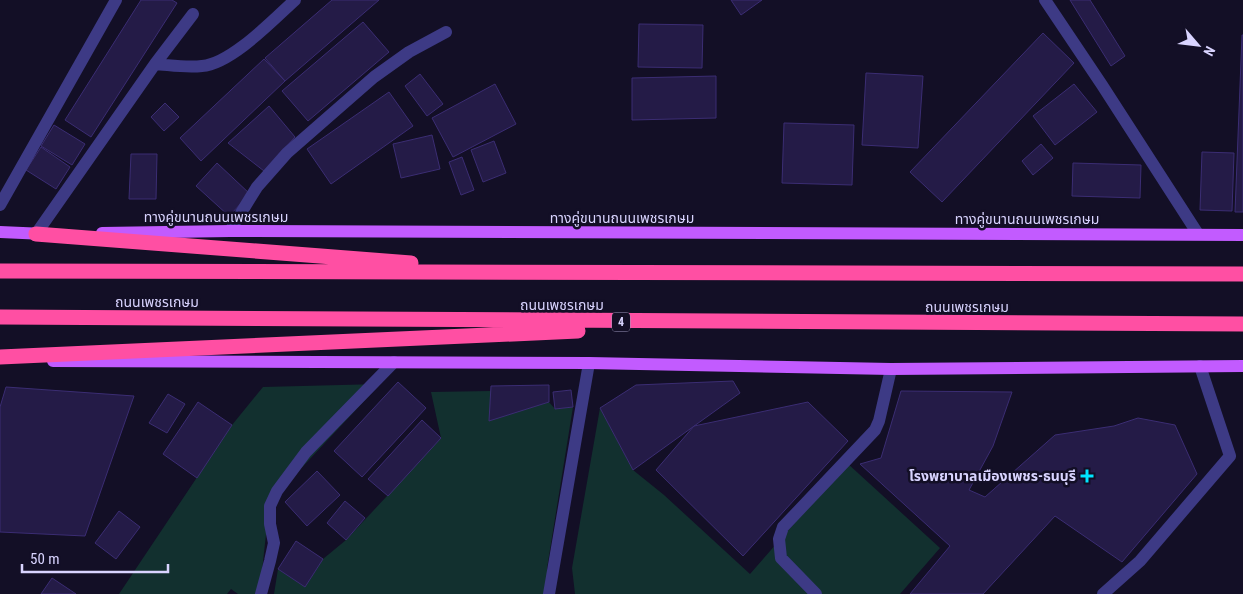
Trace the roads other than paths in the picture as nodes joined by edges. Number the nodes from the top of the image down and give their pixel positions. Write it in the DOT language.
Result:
graph roads {
  1 [pos="116,0"];
  2 [pos="295,0"];
  3 [pos="1045,0"];
  4 [pos="193,14"];
  5 [pos="446,32"];
  6 [pos="155,64"];
  7 [pos="0,205"];
  8 [pos="230,231"];
  9 [pos="0,232"];
  10 [pos="36,234"];
  11 [pos="1198,234"];
  12 [pos="1243,235"];
  13 [pos="1243,265"];
  14 [pos="0,271"];
  15 [pos="530,272"];
  16 [pos="1151,273"];
  17 [pos="1243,274"];
  18 [pos="0,317"];
  19 [pos="759,322"];
  20 [pos="1243,324"];
  21 [pos="0,357"];
  22 [pos="0,361"];
  23 [pos="394,362"];
  24 [pos="589,363"];
  25 [pos="1200,366"];
  26 [pos="1243,366"];
  27 [pos="891,368"];
  28 [pos="261,594"];
  29 [pos="549,594"];
  30 [pos="816,594"];
  31 [pos="1103,594"];
  1 -- 7 [label="street"];
  2 -- 6 [label="street"];
  3 -- 11 [label="street"];
  4 -- 6 [label="street"];
  5 -- 8 [label="street"];
  6 -- 10 [label="street"];
  8 -- 10 [label="main road, ทางคู่ขนานถนนเพชรเกษม"];
  8 -- 11 [label="main road, ทางคู่ขนานถนนเพชรเกษม"];
  9 -- 10 [label="main road, ทางคู่ขนานถนนเพชรเกษม"];
  10 -- 15 [label="highway"];
  11 -- 12 [label="main road, ทางคู่ขนานถนนเพชรเกษม"];
  13 -- 16 [label="highway"];
  14 -- 15 [label="highway"];
  15 -- 16 [label="highway"];
  16 -- 17 [label="highway"];
  18 -- 19 [label="highway, ถนนเพชรเกษม / 4"];
  19 -- 20 [label="highway, ถนนเพชรเกษม / 4"];
  19 -- 21 [label="highway"];
  22 -- 23 [label="main road"];
  23 -- 24 [label="main road"];
  23 -- 28 [label="street"];
  24 -- 27 [label="main road"];
  24 -- 29 [label="street"];
  25 -- 26 [label="main road"];
  25 -- 27 [label="main road"];
  25 -- 31 [label="street"];
  27 -- 30 [label="street"];
}
